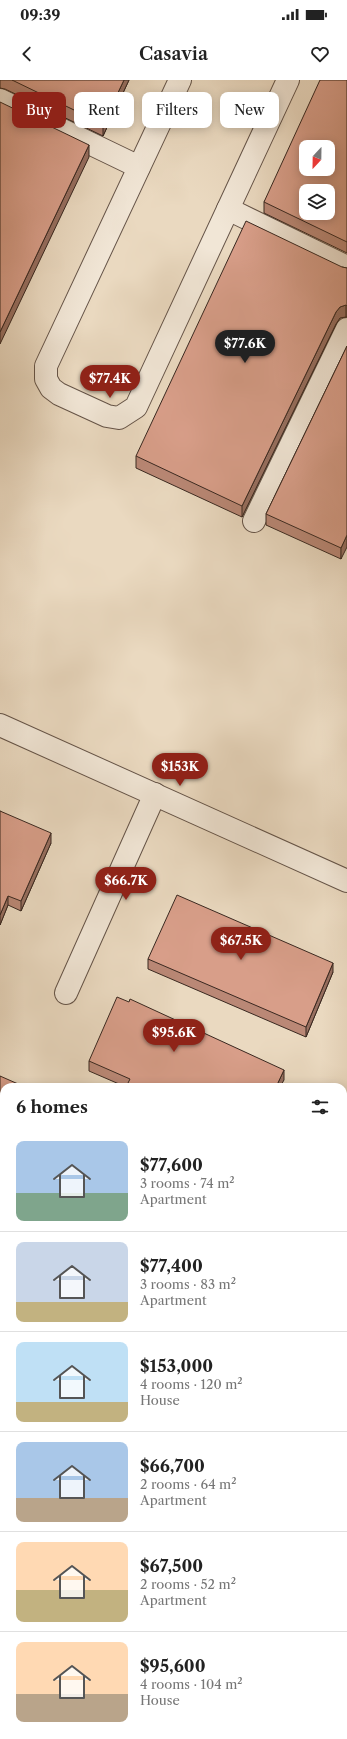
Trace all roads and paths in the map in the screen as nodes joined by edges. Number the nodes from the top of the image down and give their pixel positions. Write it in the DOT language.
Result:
graph roads {
  1 [pos="180,80"];
  2 [pos="288,80"];
  3 [pos="0,100"];
  4 [pos="139,167"];
  5 [pos="228,209"];
  6 [pos="347,267"];
  7 [pos="347,329"];
  8 [pos="254,521"];
  9 [pos="0,725"];
  10 [pos="155,794"];
  11 [pos="347,881"];
  12 [pos="66,993"];
  1 -- 4 [label="street"];
  2 -- 5 [label="street"];
  3 -- 4 [label="street"];
  4 -- 5 [label="street"];
  5 -- 6 [label="street"];
  7 -- 8 [label="street"];
  9 -- 10 [label="street"];
  10 -- 11 [label="street"];
  10 -- 12 [label="street"];
}
